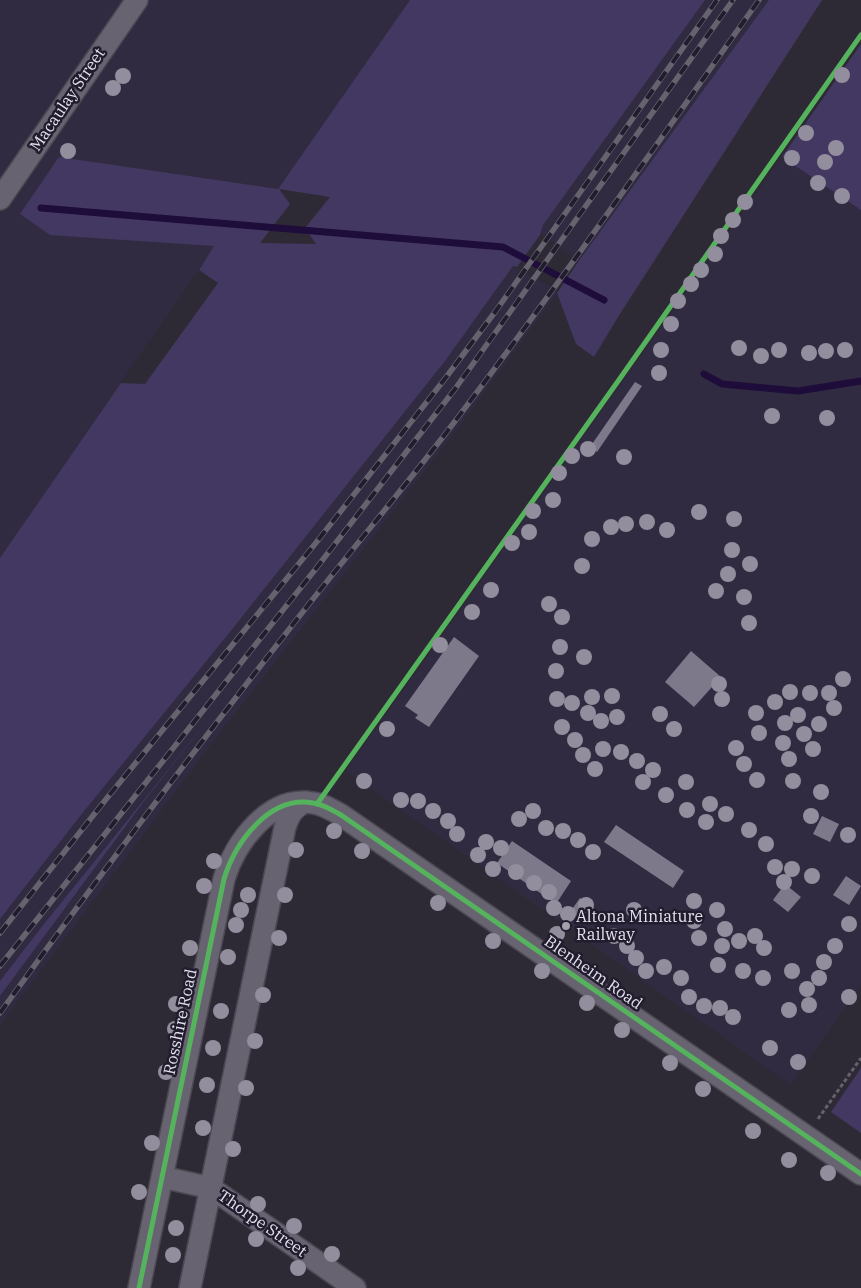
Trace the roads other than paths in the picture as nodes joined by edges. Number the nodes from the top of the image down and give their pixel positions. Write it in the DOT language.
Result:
graph roads {
  1 [pos="137,0"];
  2 [pos="0,199"];
  3 [pos="306,802"];
  4 [pos="861,1174"];
  5 [pos="162,1177"];
  6 [pos="211,1188"];
  7 [pos="139,1288"];
  8 [pos="190,1288"];
  9 [pos="355,1288"];
  1 -- 2 [label="street, Macaulay Street"];
  3 -- 4 [label="street, Blenheim Road"];
  3 -- 5 [label="street, Rosshire Road"];
  3 -- 6 [label="street"];
  5 -- 6 [label="street, Thorpe Street"];
  5 -- 7 [label="street, Rosshire Road"];
  6 -- 8 [label="street"];
  6 -- 9 [label="street, Thorpe Street"];
}
